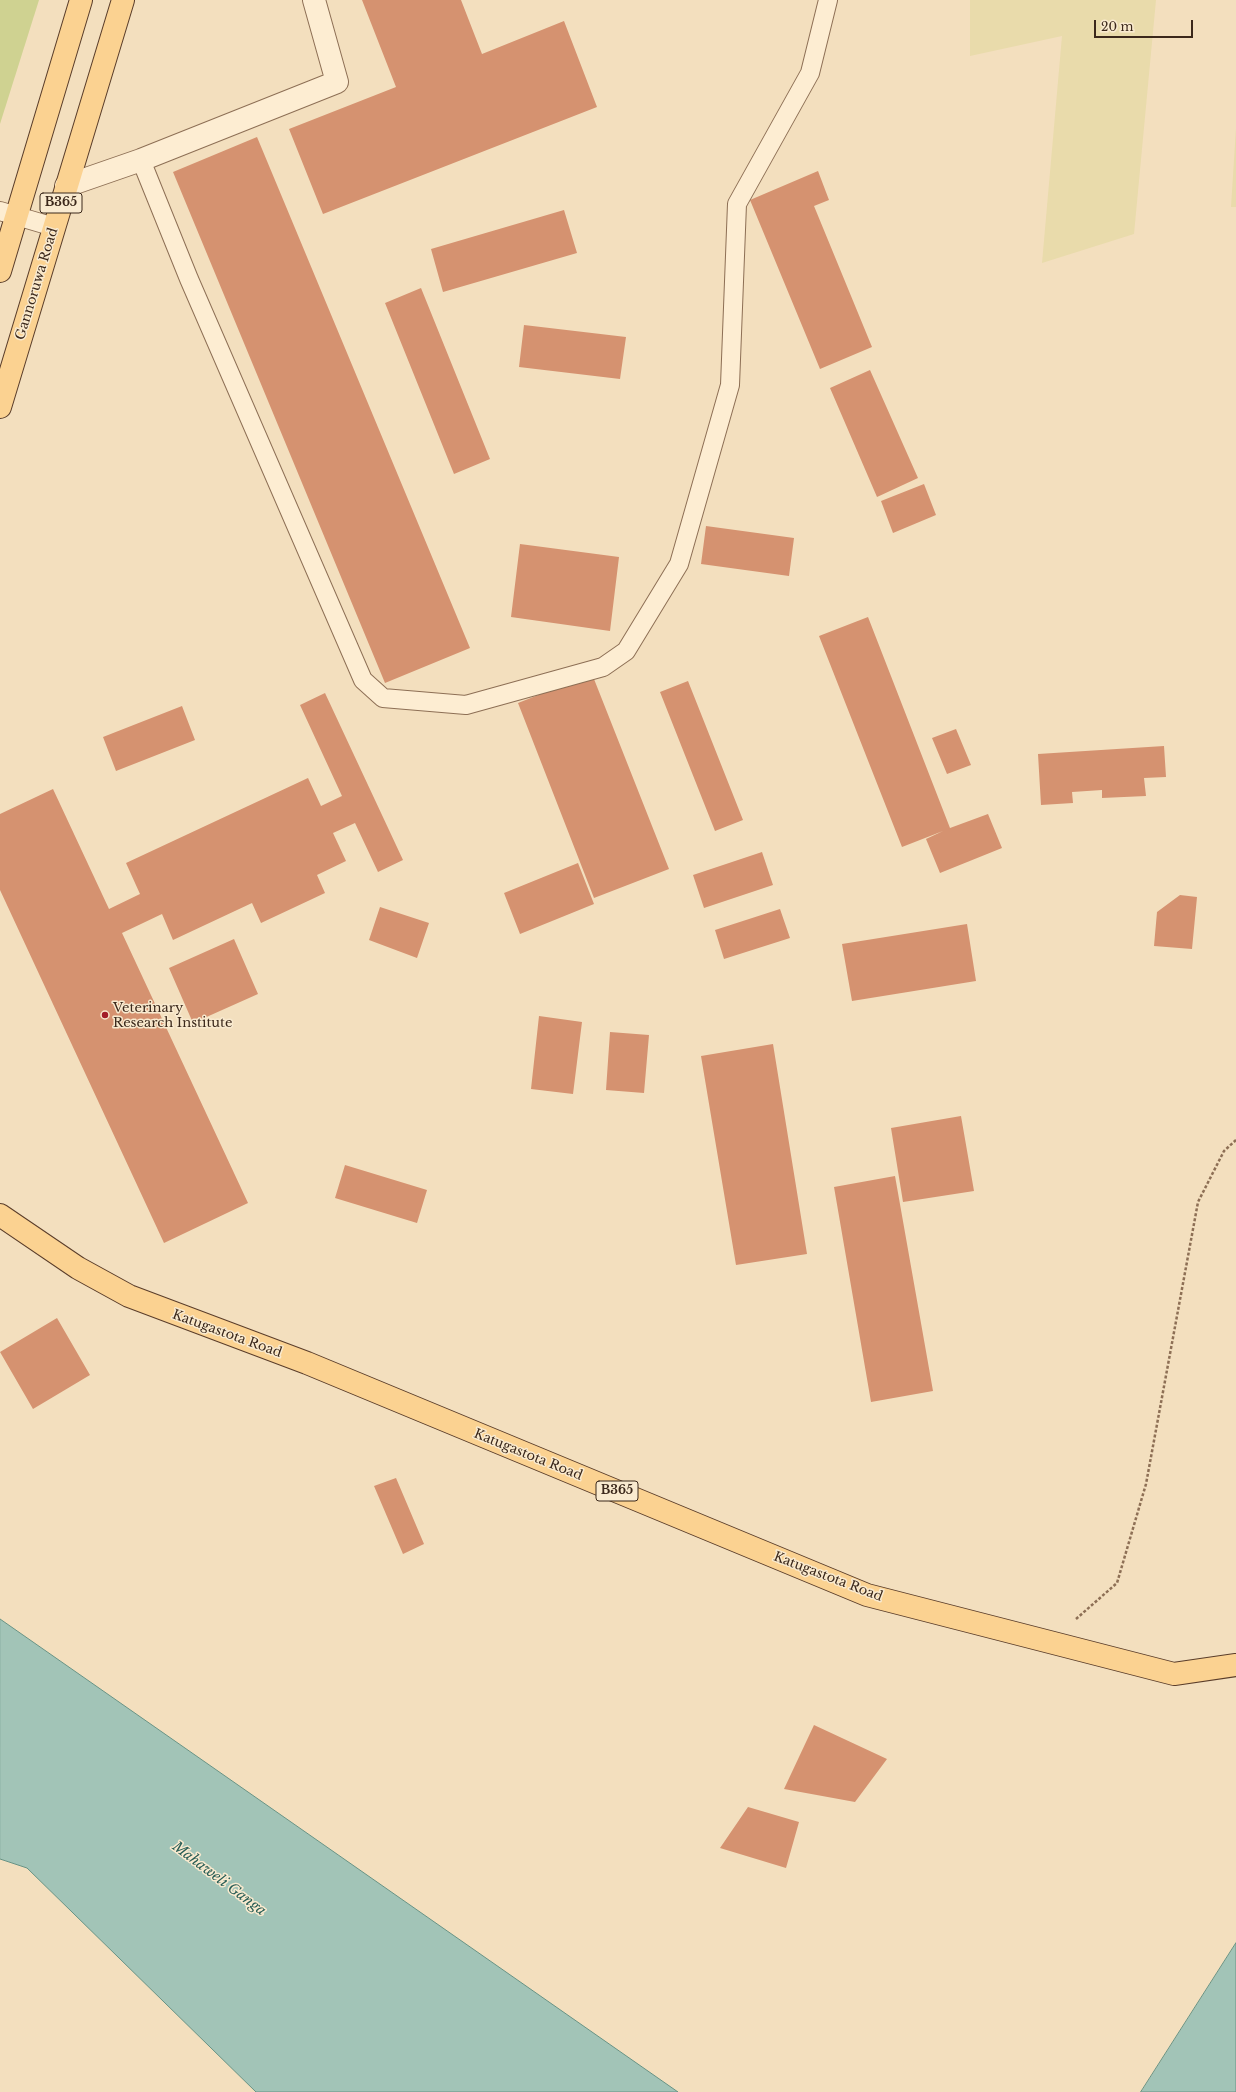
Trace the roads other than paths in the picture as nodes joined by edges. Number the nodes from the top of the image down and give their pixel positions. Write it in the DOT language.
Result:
graph roads {
  1 [pos="81,0"];
  2 [pos="123,0"];
  3 [pos="314,0"];
  4 [pos="828,0"];
  5 [pos="141,160"];
  6 [pos="66,186"];
  7 [pos="8,214"];
  8 [pos="54,227"];
  9 [pos="0,271"];
  10 [pos="0,407"];
  11 [pos="0,1208"];
  12 [pos="0,1214"];
  13 [pos="23,1230"];
  14 [pos="1236,1665"];
  1 -- 7 [label="main road, B365"];
  2 -- 6 [label="main road, Gannoruwa Road / B365"];
  3 -- 5 [label="street"];
  4 -- 5 [label="lane"];
  5 -- 6 [label="street"];
  6 -- 8 [label="main road, Gannoruwa Road / B365"];
  7 -- 8 [label="lane"];
  7 -- 9 [label="main road, B365"];
  8 -- 10 [label="main road, Gannoruwa Road / B365"];
  11 -- 13 [label="main road, Katugastota Road / B365"];
  12 -- 13 [label="main road, Katugastota Road / B365"];
  13 -- 14 [label="main road, Katugastota Road / B365"];
}
